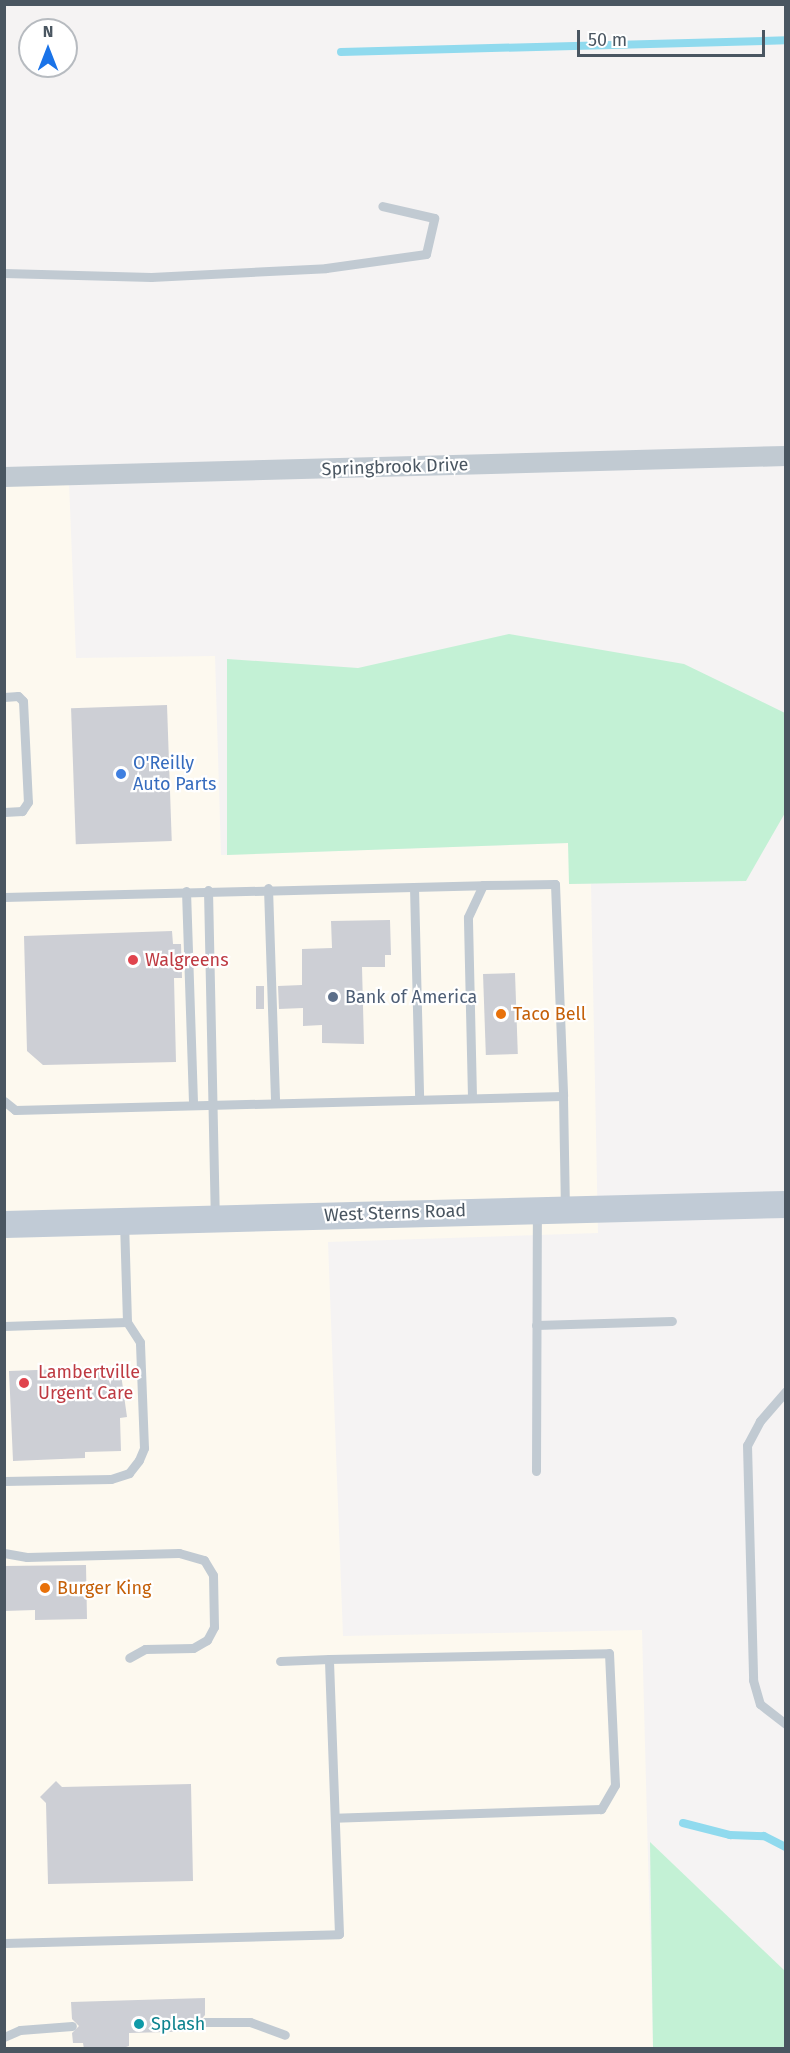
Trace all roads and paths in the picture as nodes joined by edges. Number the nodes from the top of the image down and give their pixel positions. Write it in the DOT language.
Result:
graph roads {
  1 [pos="382,206"];
  2 [pos="4,273"];
  3 [pos="786,456"];
  4 [pos="4,477"];
  5 [pos="4,697"];
  6 [pos="4,812"];
  7 [pos="483,885"];
  8 [pos="414,887"];
  9 [pos="268,888"];
  10 [pos="208,890"];
  11 [pos="186,891"];
  12 [pos="4,897"];
  13 [pos="563,1096"];
  14 [pos="472,1097"];
  15 [pos="419,1098"];
  16 [pos="4,1101"];
  17 [pos="275,1102"];
  18 [pos="213,1104"];
  19 [pos="193,1105"];
  20 [pos="786,1204"];
  21 [pos="565,1208"];
  22 [pos="537,1209"];
  23 [pos="215,1218"];
  24 [pos="124,1220"];
  25 [pos="4,1224"];
  26 [pos="672,1321"];
  27 [pos="128,1322"];
  28 [pos="536,1325"];
  29 [pos="4,1326"];
  30 [pos="786,1391"];
  31 [pos="536,1471"];
  32 [pos="4,1481"];
  33 [pos="4,1553"];
  34 [pos="129,1658"];
  35 [pos="329,1659"];
  36 [pos="280,1661"];
  37 [pos="786,1724"];
  38 [pos="335,1818"];
  39 [pos="4,1942"];
  40 [pos="206,2022"];
  41 [pos="72,2026"];
  42 [pos="285,2035"];
  43 [pos="4,2037"];
  1 -- 2 [label="lane"];
  3 -- 4 [label="street, Springbrook Drive"];
  5 -- 6 [label="lane"];
  7 -- 8 [label="lane"];
  7 -- 13 [label="lane"];
  7 -- 14 [label="lane"];
  8 -- 9 [label="lane"];
  8 -- 15 [label="lane"];
  9 -- 10 [label="lane"];
  9 -- 17 [label="lane"];
  10 -- 11 [label="lane"];
  10 -- 18 [label="lane"];
  11 -- 12 [label="lane"];
  11 -- 19 [label="lane"];
  13 -- 14 [label="lane"];
  13 -- 21 [label="lane"];
  14 -- 15 [label="lane"];
  15 -- 17 [label="lane"];
  16 -- 19 [label="lane"];
  17 -- 18 [label="lane"];
  18 -- 19 [label="lane"];
  18 -- 23 [label="lane"];
  20 -- 21 [label="main road, West Sterns Road"];
  21 -- 22 [label="main road, West Sterns Road"];
  22 -- 23 [label="main road, West Sterns Road"];
  22 -- 28 [label="lane"];
  23 -- 24 [label="main road, West Sterns Road"];
  24 -- 25 [label="main road, West Sterns Road"];
  24 -- 27 [label="lane"];
  26 -- 28 [label="lane"];
  27 -- 29 [label="lane"];
  27 -- 32 [label="lane"];
  28 -- 31 [label="lane"];
  30 -- 37 [label="lane"];
  33 -- 34 [label="lane"];
  35 -- 36 [label="lane"];
  35 -- 38 [label="lane"];
  35 -- 38 [label="lane"];
  38 -- 39 [label="lane"];
  40 -- 42 [label="lane"];
  41 -- 43 [label="lane"];
}
